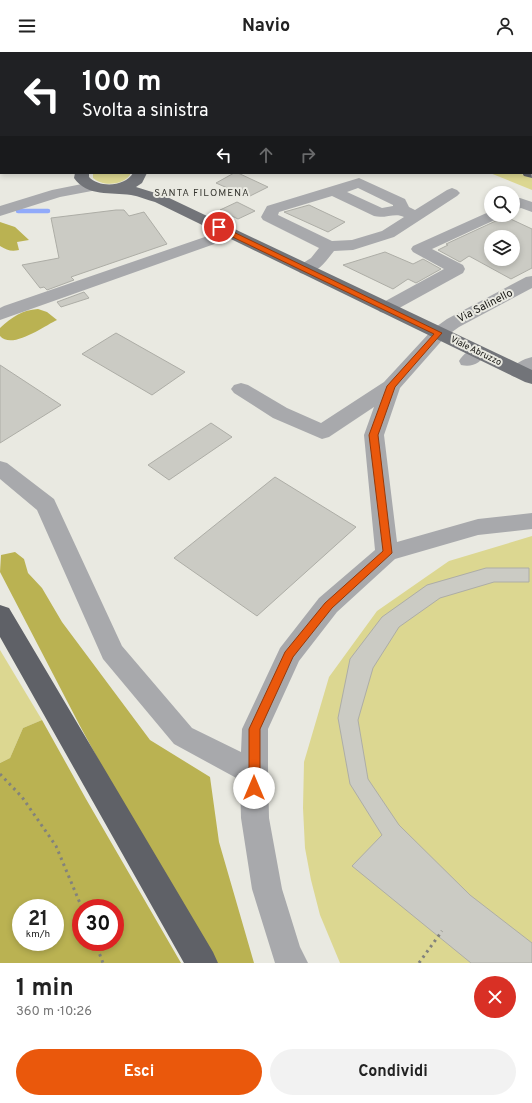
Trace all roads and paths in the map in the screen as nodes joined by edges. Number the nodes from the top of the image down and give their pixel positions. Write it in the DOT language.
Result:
graph roads {
  1 [pos="139,176"];
  2 [pos="86,180"];
  3 [pos="113,188"];
  4 [pos="452,193"];
  5 [pos="160,199"];
  6 [pos="520,203"];
  7 [pos="532,207"];
  8 [pos="0,211"];
  9 [pos="409,213"];
  10 [pos="484,219"];
  11 [pos="231,233"];
  12 [pos="329,246"];
  13 [pos="306,269"];
  14 [pos="532,281"];
  15 [pos="386,308"];
  16 [pos="0,315"];
  17 [pos="439,333"];
  18 [pos="528,371"];
  19 [pos="391,386"];
  20 [pos="241,389"];
  21 [pos="0,468"];
  22 [pos="532,521"];
  23 [pos="388,553"];
  24 [pos="0,615"];
  25 [pos="0,774"];
  26 [pos="254,774"];
  27 [pos="78,899"];
  28 [pos="442,931"];
  29 [pos="98,951"];
  30 [pos="103,963"];
  31 [pos="202,963"];
  32 [pos="292,963"];
  33 [pos="418,963"];
  1 -- 3 [label="main road"];
  1 -- 5 [label="main road, Viale Abruzzo"];
  2 -- 3 [label="main road, Viale Abruzzo"];
  2 -- 8 [label="street"];
  3 -- 5 [label="main road, Viale Abruzzo"];
  4 -- 9 [label="street"];
  5 -- 11 [label="main road, Viale Abruzzo"];
  6 -- 7 [label="street"];
  9 -- 12 [label="street"];
  9 -- 12 [label="street"];
  10 -- 15 [label="street"];
  11 -- 13 [label="main road, Viale Abruzzo"];
  11 -- 16 [label="street"];
  12 -- 13 [label="street"];
  13 -- 15 [label="main road, Viale Abruzzo"];
  14 -- 17 [label="street, Via Salinello"];
  15 -- 17 [label="main road, Viale Abruzzo"];
  17 -- 18 [label="main road, Viale Abruzzo"];
  17 -- 19 [label="street, Via Salinello"];
  19 -- 20 [label="street"];
  19 -- 23 [label="street"];
  21 -- 26 [label="street"];
  22 -- 23 [label="street"];
  23 -- 26 [label="street"];
  24 -- 31 [label="highway"];
  25 -- 27 [label="path"];
  26 -- 32 [label="street"];
  28 -- 33 [label="path"];
  29 -- 30 [label="path"];
}
